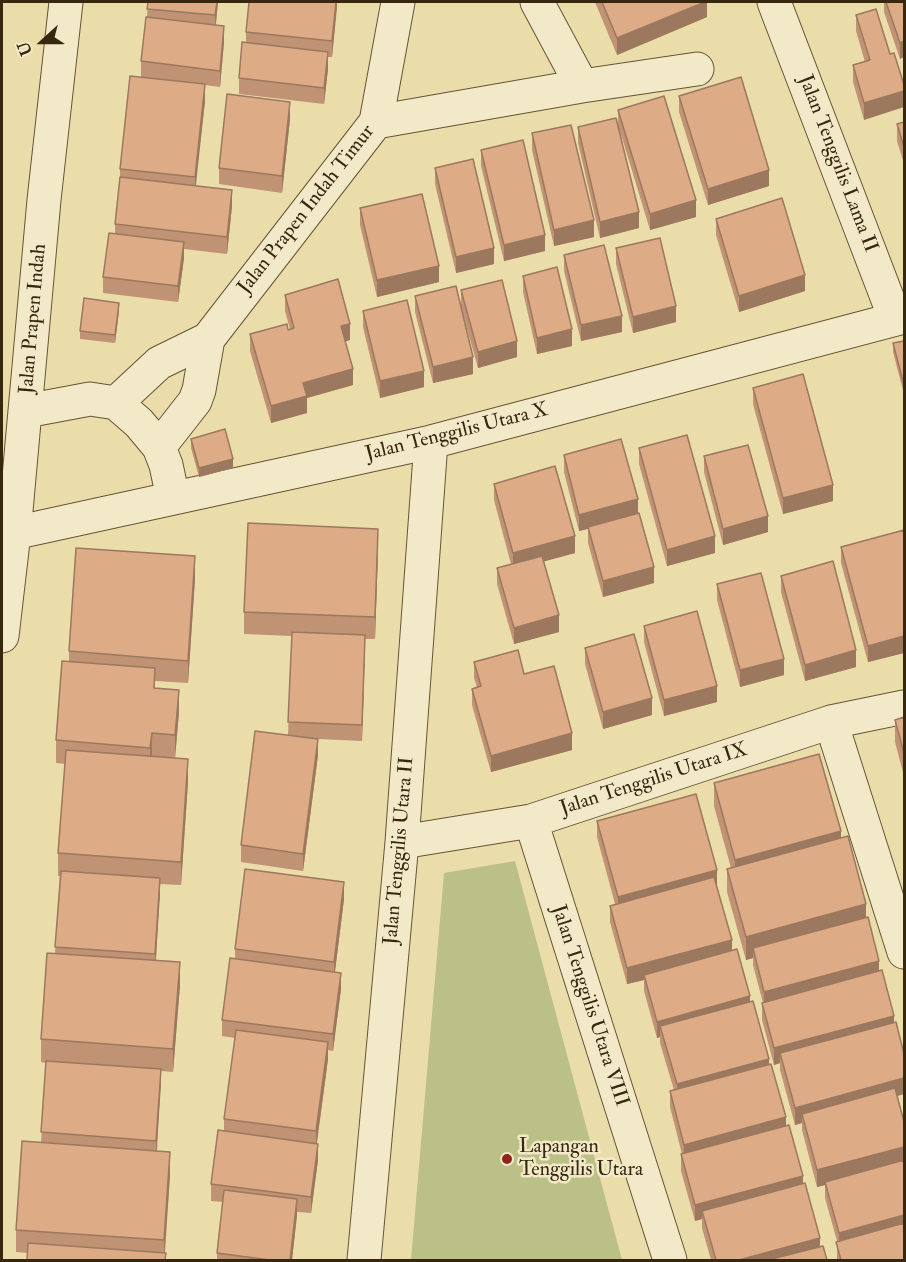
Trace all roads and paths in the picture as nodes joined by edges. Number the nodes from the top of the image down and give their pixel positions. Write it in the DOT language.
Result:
graph roads {
  1 [pos="66,2"];
  2 [pos="398,2"];
  3 [pos="537,2"];
  4 [pos="774,2"];
  5 [pos="697,69"];
  6 [pos="582,87"];
  7 [pos="376,122"];
  8 [pos="900,317"];
  9 [pos="208,339"];
  10 [pos="116,403"];
  11 [pos="26,411"];
  12 [pos="431,442"];
  13 [pos="159,447"];
  14 [pos="173,498"];
  15 [pos="14,533"];
  16 [pos="2,636"];
  17 [pos="904,707"];
  18 [pos="831,722"];
  19 [pos="531,821"];
  20 [pos="402,842"];
  21 [pos="904,952"];
  22 [pos="364,1260"];
  23 [pos="670,1260"];
  1 -- 11 [label="street, Jalan Prapen Indah"];
  2 -- 7 [label="street, Jalan Prapen Indah Timur"];
  3 -- 6 [label="street"];
  4 -- 8 [label="street, Jalan Tenggilis Lama II"];
  5 -- 6 [label="street"];
  6 -- 7 [label="street"];
  7 -- 9 [label="street, Jalan Prapen Indah Timur"];
  8 -- 12 [label="street, Jalan Tenggilis Utara X"];
  9 -- 10 [label="street, Jalan Prapen Indah Timur"];
  9 -- 13 [label="street, Jalan Prapen Indah Timur"];
  10 -- 11 [label="street"];
  10 -- 13 [label="street"];
  11 -- 15 [label="street, Jalan Prapen Indah"];
  12 -- 14 [label="street, Jalan Tenggilis Utara X"];
  12 -- 20 [label="street, Jalan Tenggilis Utara II"];
  13 -- 14 [label="street"];
  14 -- 15 [label="street, Jalan Tenggilis Utara X"];
  15 -- 16 [label="street, Jalan Prapen Indah"];
  17 -- 18 [label="street, Jalan Tenggilis Utara IX"];
  18 -- 19 [label="street, Jalan Tenggilis Utara IX"];
  18 -- 21 [label="street"];
  19 -- 20 [label="street, Jalan Tenggilis Utara IX"];
  19 -- 23 [label="street, Jalan Tenggilis Utara VIII"];
  20 -- 22 [label="street, Jalan Tenggilis Utara II"];
}
